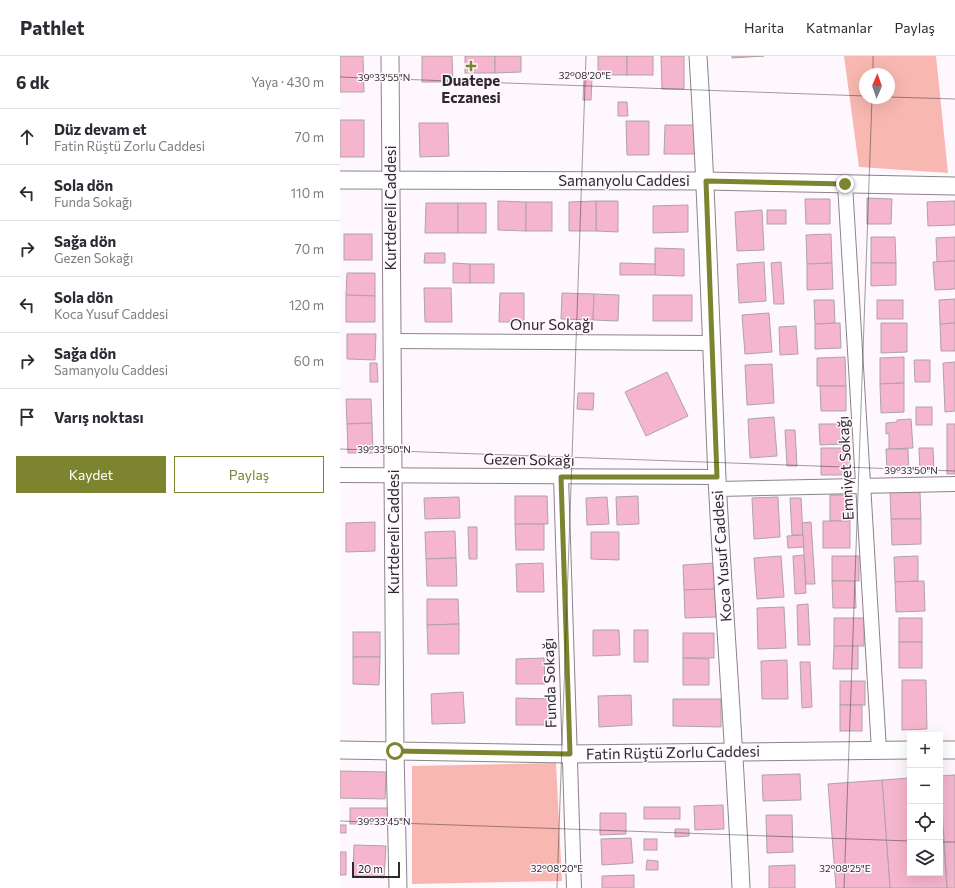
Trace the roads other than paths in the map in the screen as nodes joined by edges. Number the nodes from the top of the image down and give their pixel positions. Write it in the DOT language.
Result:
graph roads {
  1 [pos="390,56"];
  2 [pos="698,56"];
  3 [pos="340,180"];
  4 [pos="390,180"];
  5 [pos="706,181"];
  6 [pos="845,184"];
  7 [pos="955,186"];
  8 [pos="392,341"];
  9 [pos="712,343"];
  10 [pos="340,475"];
  11 [pos="393,475"];
  12 [pos="561,477"];
  13 [pos="718,483"];
  14 [pos="955,484"];
  15 [pos="864,485"];
  16 [pos="340,750"];
  17 [pos="879,750"];
  18 [pos="907,750"];
  19 [pos="943,750"];
  20 [pos="955,750"];
  21 [pos="395,751"];
  22 [pos="735,752"];
  23 [pos="570,754"];
  24 [pos="398,888"];
  25 [pos="574,888"];
  26 [pos="741,888"];
  1 -- 4 [label="street, Kurtdereli Caddesi"];
  2 -- 5 [label="street, Koca Yusuf Caddesi"];
  3 -- 4 [label="street, Samanyolu Caddesi"];
  4 -- 5 [label="street, Samanyolu Caddesi"];
  4 -- 8 [label="street, Kurtdereli Caddesi"];
  5 -- 6 [label="street, Samanyolu Caddesi"];
  5 -- 9 [label="street, Koca Yusuf Caddesi"];
  6 -- 7 [label="street, Samanyolu Caddesi"];
  6 -- 15 [label="street, Emniyet Sokağı"];
  8 -- 9 [label="street, Onur Sokağı"];
  8 -- 11 [label="street, Kurtdereli Caddesi"];
  9 -- 13 [label="street, Koca Yusuf Caddesi"];
  10 -- 11 [label="street, Gezen Sokağı"];
  11 -- 12 [label="street, Gezen Sokağı"];
  11 -- 21 [label="street, Kurtdereli Caddesi"];
  12 -- 13 [label="street, Gezen Sokağı"];
  12 -- 23 [label="street, Funda Sokağı"];
  13 -- 15 [label="street, Gezen Sokağı"];
  13 -- 22 [label="street, Koca Yusuf Caddesi"];
  14 -- 15 [label="street, Gezen Sokağı"];
  15 -- 17 [label="street, Emniyet Sokağı"];
  16 -- 21 [label="street, Fatin Rüştü Zorlu Caddesi"];
  17 -- 18 [label="street, Fatin Rüştü Zorlu Caddesi"];
  17 -- 22 [label="street, Fatin Rüştü Zorlu Caddesi"];
  19 -- 20 [label="street"];
  21 -- 23 [label="street, Fatin Rüştü Zorlu Caddesi"];
  21 -- 24 [label="street, Kurtdereli Caddesi"];
  22 -- 23 [label="street, Fatin Rüştü Zorlu Caddesi"];
  22 -- 26 [label="street, Koca Yusuf Caddesi"];
  23 -- 25 [label="street, Funda Sokağı"];
}
